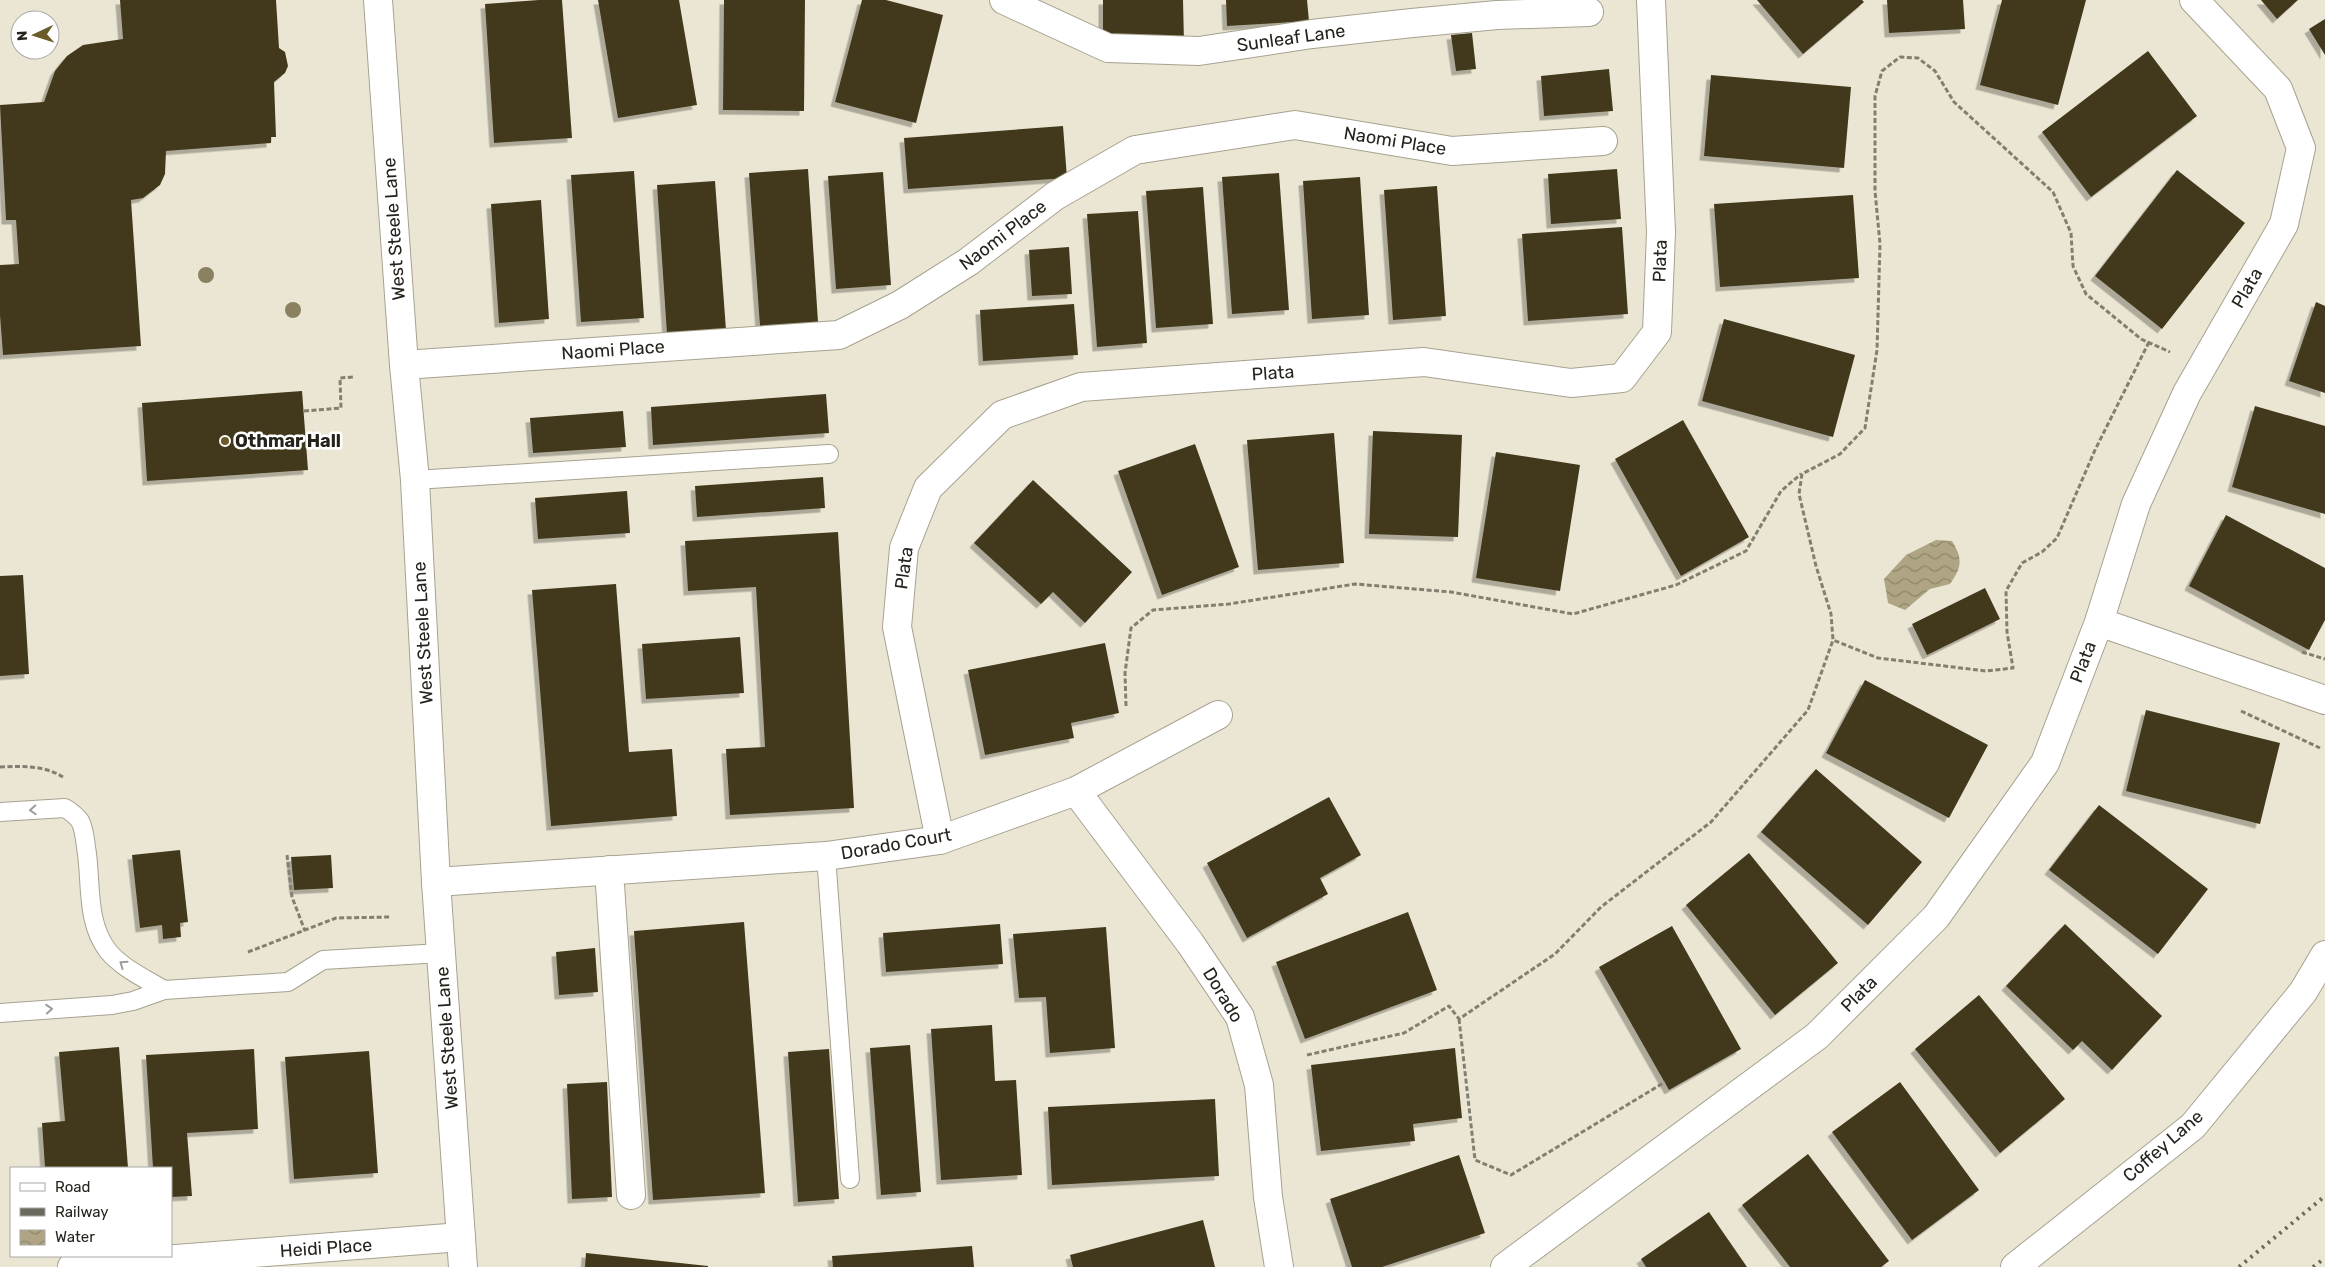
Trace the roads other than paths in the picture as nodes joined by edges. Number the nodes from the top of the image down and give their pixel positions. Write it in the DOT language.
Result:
graph roads {
  1 [pos="378,0"];
  2 [pos="1004,0"];
  3 [pos="1651,0"];
  4 [pos="2194,0"];
  5 [pos="1589,12"];
  6 [pos="1602,141"];
  7 [pos="404,365"];
  8 [pos="829,454"];
  9 [pos="415,480"];
  10 [pos="2099,622"];
  11 [pos="2325,700"];
  12 [pos="1218,715"];
  13 [pos="1076,791"];
  14 [pos="0,812"];
  15 [pos="940,840"];
  16 [pos="826,856"];
  17 [pos="609,870"];
  18 [pos="436,882"];
  19 [pos="441,953"];
  20 [pos="2325,955"];
  21 [pos="164,990"];
  22 [pos="0,1013"];
  23 [pos="850,1179"];
  24 [pos="631,1194"];
  25 [pos="461,1237"];
  26 [pos="72,1267"];
  27 [pos="463,1267"];
  28 [pos="1279,1267"];
  29 [pos="1505,1267"];
  30 [pos="2014,1267"];
  1 -- 7 [label="street, West Steele Lane"];
  2 -- 5 [label="street, Sunleaf Lane"];
  3 -- 15 [label="street, Plata"];
  4 -- 10 [label="street, Plata"];
  6 -- 7 [label="street, Naomi Place"];
  7 -- 9 [label="street, West Steele Lane"];
  8 -- 9 [label="lane"];
  9 -- 18 [label="street, West Steele Lane"];
  10 -- 11 [label="street, Plata"];
  10 -- 29 [label="street, Plata"];
  12 -- 13 [label="street, Dorado Court"];
  13 -- 15 [label="street, Dorado Court"];
  13 -- 28 [label="street, Dorado"];
  21 -- 14 [label="lane, one-way"];
  15 -- 16 [label="street, Dorado Court"];
  16 -- 17 [label="street, Dorado Court"];
  16 -- 23 [label="lane"];
  17 -- 18 [label="street, Dorado Court"];
  17 -- 24 [label="street"];
  18 -- 19 [label="street, West Steele Lane"];
  19 -- 21 [label="lane"];
  19 -- 25 [label="street, West Steele Lane"];
  20 -- 30 [label="street, Coffey Lane"];
  22 -- 21 [label="lane, one-way"];
  25 -- 26 [label="street, Heidi Place"];
  25 -- 27 [label="street, West Steele Lane"];
}
